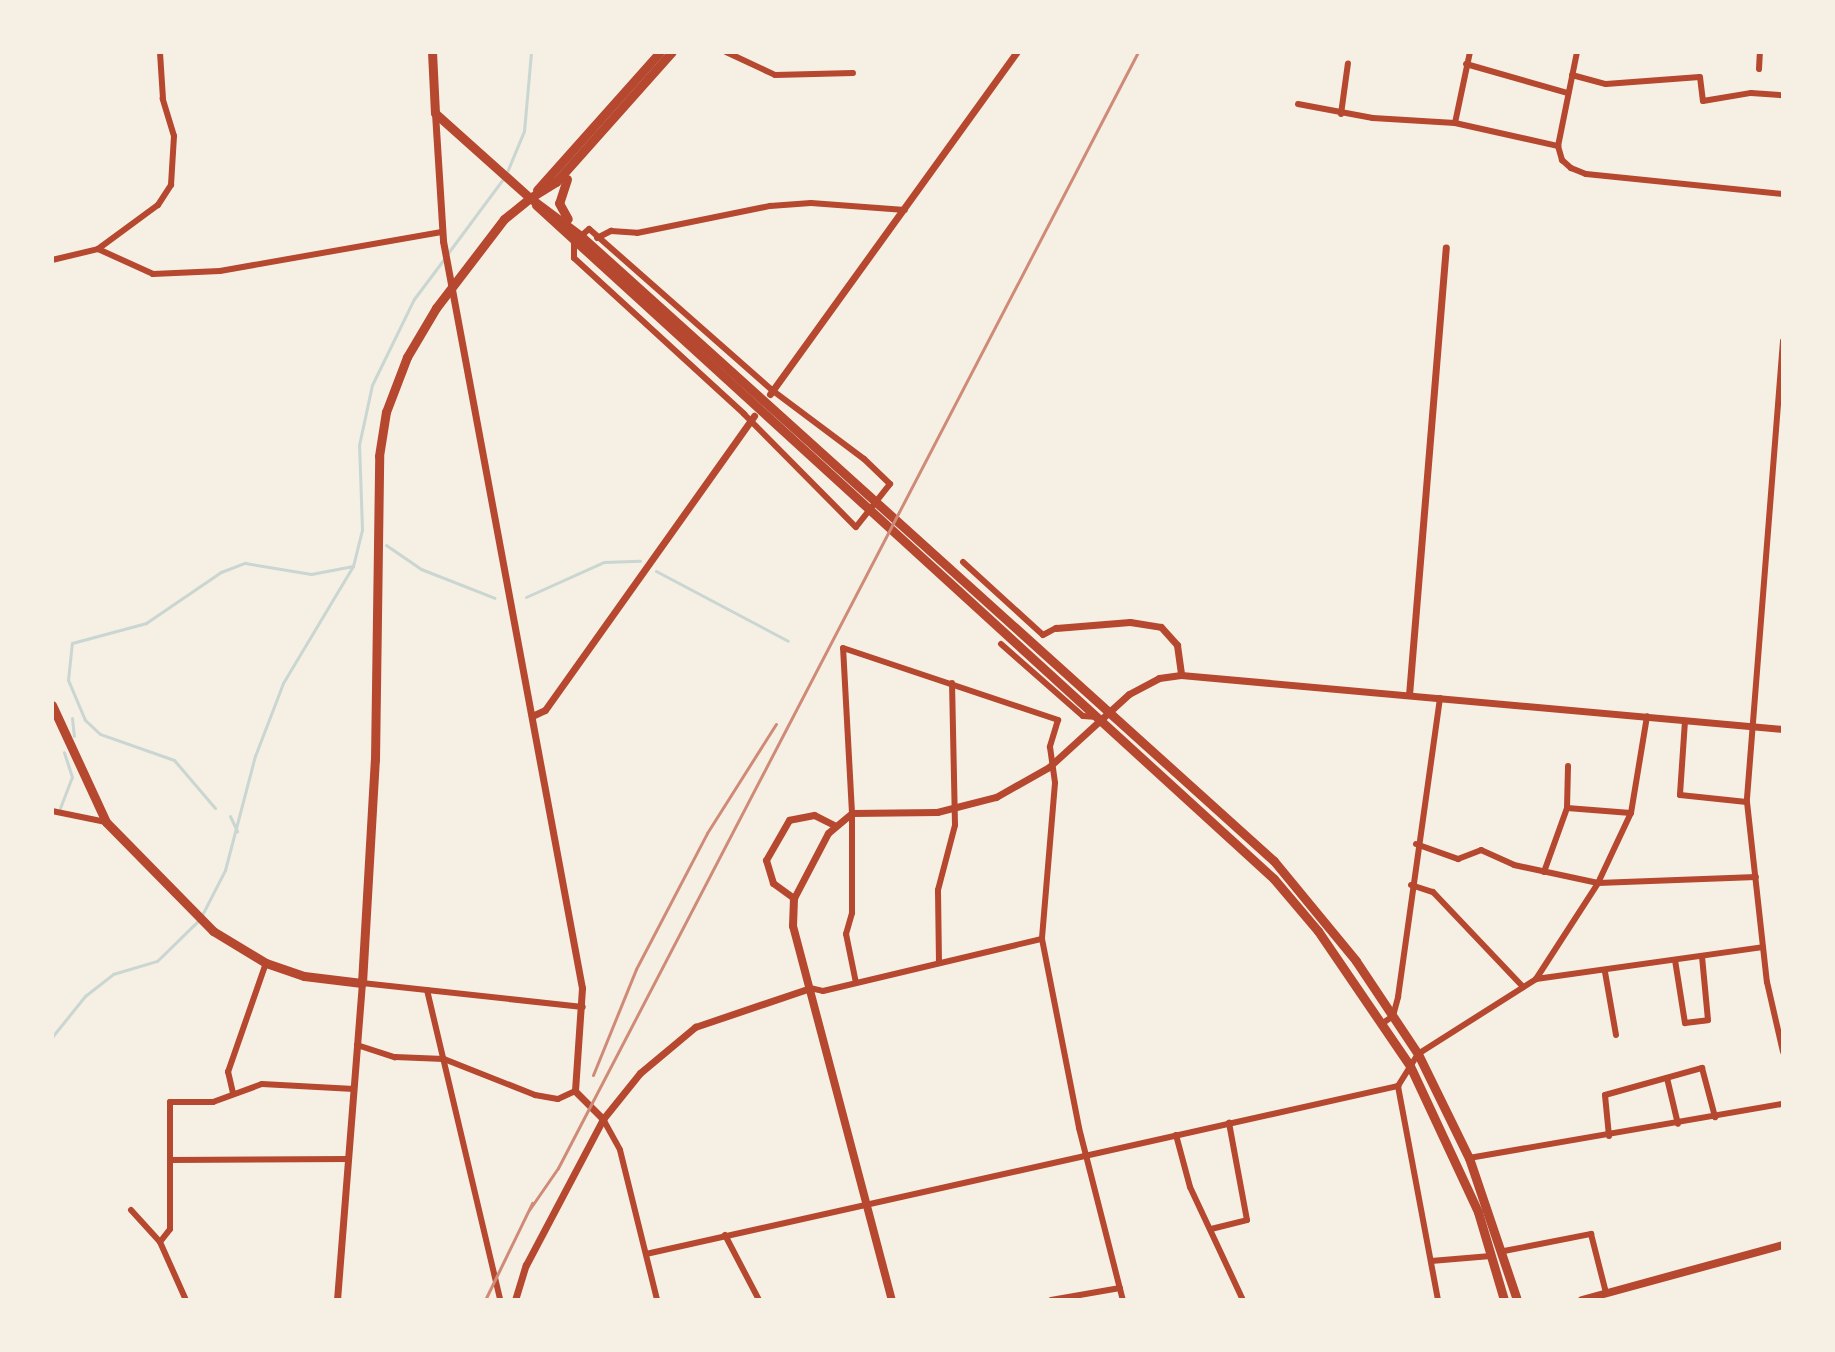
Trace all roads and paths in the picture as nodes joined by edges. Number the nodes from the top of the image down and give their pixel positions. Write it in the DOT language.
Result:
graph roads {
  1 [pos="160,52"];
  2 [pos="432,52"];
  3 [pos="660,52"];
  4 [pos="672,52"];
  5 [pos="726,52"];
  6 [pos="1017,52"];
  7 [pos="1470,52"];
  8 [pos="1577,52"];
  9 [pos="1760,52"];
  10 [pos="1348,63"];
  11 [pos="1466,64"];
  12 [pos="1759,69"];
  13 [pos="853,73"];
  14 [pos="1572,75"];
  15 [pos="1568,93"];
  16 [pos="1783,95"];
  17 [pos="1298,104"];
  18 [pos="435,113"];
  19 [pos="1341,114"];
  20 [pos="1455,123"];
  21 [pos="591,144"];
  22 [pos="1558,146"];
  23 [pos="1783,194"];
  24 [pos="530,198"];
  25 [pos="905,210"];
  26 [pos="442,232"];
  27 [pos="597,238"];
  28 [pos="577,239"];
  29 [pos="1446,248"];
  30 [pos="98,249"];
  31 [pos="52,260"];
  32 [pos="452,286"];
  33 [pos="1783,341"];
  34 [pos="772,393"];
  35 [pos="752,418"];
  36 [pos="923,549"];
  37 [pos="963,562"];
  38 [pos="1056,628"];
  39 [pos="1001,644"];
  40 [pos="1181,675"];
  41 [pos="952,683"];
  42 [pos="1409,695"];
  43 [pos="1440,698"];
  44 [pos="52,705"];
  45 [pos="1109,709"];
  46 [pos="532,716"];
  47 [pos="1647,716"];
  48 [pos="1101,717"];
  49 [pos="1685,721"];
  50 [pos="1751,726"];
  51 [pos="1783,729"];
  52 [pos="1568,766"];
  53 [pos="1049,767"];
  54 [pos="1747,802"];
  55 [pos="1567,808"];
  56 [pos="956,809"];
  57 [pos="52,811"];
  58 [pos="852,813"];
  59 [pos="1631,813"];
  60 [pos="106,822"];
  61 [pos="834,825"];
  62 [pos="1416,844"];
  63 [pos="1544,872"];
  64 [pos="1756,877"];
  65 [pos="1598,883"];
  66 [pos="1411,885"];
  67 [pos="794,898"];
  68 [pos="1042,939"];
  69 [pos="1763,947"];
  70 [pos="1702,956"];
  71 [pos="1675,960"];
  72 [pos="266,963"];
  73 [pos="939,963"];
  74 [pos="1605,972"];
  75 [pos="1536,979"];
  76 [pos="362,983"];
  77 [pos="856,983"];
  78 [pos="1523,987"];
  79 [pos="810,988"];
  80 [pos="427,990"];
  81 [pos="583,1007"];
  82 [pos="1393,1016"];
  83 [pos="1383,1023"];
  84 [pos="1780,1034"];
  85 [pos="1616,1035"];
  86 [pos="357,1045"];
  87 [pos="1783,1052"];
  88 [pos="1418,1054"];
  89 [pos="444,1059"];
  90 [pos="1410,1066"];
  91 [pos="1667,1078"];
  92 [pos="1398,1086"];
  93 [pos="354,1089"];
  94 [pos="575,1091"];
  95 [pos="233,1093"];
  96 [pos="1783,1104"];
  97 [pos="1715,1117"];
  98 [pos="603,1119"];
  99 [pos="1229,1123"];
  100 [pos="1678,1124"];
  101 [pos="1176,1135"];
  102 [pos="1609,1136"];
  103 [pos="1085,1155"];
  104 [pos="1469,1158"];
  105 [pos="349,1159"];
  106 [pos="170,1160"];
  107 [pos="867,1207"];
  108 [pos="131,1210"];
  109 [pos="1211,1229"];
  110 [pos="725,1235"];
  111 [pos="160,1242"];
  112 [pos="1783,1245"];
  113 [pos="1504,1251"];
  114 [pos="646,1254"];
  115 [pos="1492,1256"];
  116 [pos="1431,1261"];
  117 [pos="1120,1288"];
  118 [pos="1606,1293"];
  119 [pos="186,1300"];
  120 [pos="337,1300"];
  121 [pos="500,1300"];
  122 [pos="515,1300"];
  123 [pos="657,1300"];
  124 [pos="759,1300"];
  125 [pos="892,1300"];
  126 [pos="1051,1300"];
  127 [pos="1123,1300"];
  128 [pos="1243,1300"];
  129 [pos="1438,1300"];
  130 [pos="1504,1300"];
  131 [pos="1517,1300"];
  132 [pos="1582,1300"];
  1 -- 30 [label="street"];
  2 -- 18 [label="main road"];
  3 -- 24 [label="main road"];
  4 -- 21 [label="main road"];
  5 -- 13 [label="street"];
  6 -- 25 [label="street"];
  7 -- 11 [label="street"];
  8 -- 14 [label="street"];
  9 -- 12 [label="street"];
  10 -- 19 [label="street"];
  11 -- 15 [label="street"];
  11 -- 20 [label="street"];
  14 -- 15 [label="street"];
  14 -- 16 [label="street"];
  15 -- 22 [label="street"];
  17 -- 19 [label="street"];
  18 -- 24 [label="main road"];
  18 -- 26 [label="street"];
  19 -- 20 [label="street"];
  20 -- 22 [label="street"];
  21 -- 24 [label="main road"];
  21 -- 28 [label="main road"];
  22 -- 23 [label="street"];
  24 -- 28 [label="main road"];
  24 -- 32 [label="main road"];
  25 -- 27 [label="street"];
  25 -- 34 [label="street"];
  26 -- 30 [label="street"];
  26 -- 32 [label="street"];
  27 -- 28 [label="street"];
  27 -- 34 [label="street"];
  28 -- 35 [label="street"];
  28 -- 36 [label="main road"];
  29 -- 42 [label="street"];
  30 -- 31 [label="street"];
  32 -- 46 [label="street"];
  32 -- 76 [label="main road"];
  33 -- 50 [label="street"];
  34 -- 35 [label="street"];
  35 -- 46 [label="street"];
  36 -- 45 [label="main road"];
  36 -- 48 [label="main road"];
  37 -- 38 [label="street"];
  38 -- 40 [label="street"];
  39 -- 48 [label="street"];
  40 -- 42 [label="street"];
  40 -- 45 [label="street"];
  41 -- 53 [label="street"];
  41 -- 56 [label="street"];
  41 -- 58 [label="street"];
  42 -- 43 [label="street"];
  43 -- 47 [label="street"];
  43 -- 62 [label="street"];
  44 -- 60 [label="main road"];
  45 -- 48 [label="street"];
  45 -- 82 [label="main road"];
  46 -- 81 [label="street"];
  47 -- 49 [label="street"];
  47 -- 59 [label="street"];
  48 -- 53 [label="street"];
  48 -- 83 [label="main road"];
  49 -- 50 [label="street"];
  49 -- 54 [label="street"];
  50 -- 51 [label="street"];
  50 -- 54 [label="street"];
  52 -- 55 [label="street"];
  53 -- 56 [label="street"];
  53 -- 68 [label="street"];
  54 -- 64 [label="street"];
  55 -- 59 [label="street"];
  55 -- 63 [label="street"];
  56 -- 58 [label="street"];
  56 -- 73 [label="street"];
  57 -- 60 [label="street"];
  58 -- 61 [label="street"];
  58 -- 77 [label="street"];
  59 -- 65 [label="street"];
  60 -- 72 [label="main road"];
  61 -- 67 [label="street"];
  61 -- 67 [label="street"];
  62 -- 63 [label="street"];
  62 -- 66 [label="street"];
  63 -- 65 [label="street"];
  64 -- 65 [label="street"];
  64 -- 69 [label="street"];
  65 -- 75 [label="street"];
  66 -- 78 [label="street"];
  66 -- 82 [label="street"];
  67 -- 79 [label="main road"];
  68 -- 73 [label="street"];
  68 -- 103 [label="street"];
  69 -- 70 [label="street"];
  69 -- 84 [label="street"];
  70 -- 71 [label="street"];
  70 -- 71 [label="street"];
  71 -- 74 [label="street"];
  72 -- 76 [label="main road"];
  72 -- 95 [label="street"];
  73 -- 77 [label="street"];
  74 -- 75 [label="street"];
  74 -- 85 [label="street"];
  75 -- 78 [label="street"];
  76 -- 80 [label="street"];
  76 -- 86 [label="street"];
  77 -- 79 [label="street"];
  78 -- 88 [label="street"];
  79 -- 98 [label="street"];
  79 -- 107 [label="main road"];
  80 -- 81 [label="street"];
  80 -- 89 [label="street"];
  81 -- 94 [label="street"];
  82 -- 83 [label="street"];
  82 -- 88 [label="main road"];
  83 -- 90 [label="main road"];
  84 -- 87 [label="street"];
  86 -- 89 [label="street"];
  86 -- 93 [label="street"];
  88 -- 90 [label="street"];
  88 -- 104 [label="main road"];
  89 -- 94 [label="street"];
  89 -- 121 [label="street"];
  90 -- 92 [label="street"];
  90 -- 115 [label="main road"];
  91 -- 97 [label="street"];
  91 -- 100 [label="street"];
  91 -- 102 [label="street"];
  92 -- 99 [label="street"];
  92 -- 116 [label="street"];
  93 -- 95 [label="street"];
  93 -- 105 [label="street"];
  94 -- 98 [label="street"];
  95 -- 106 [label="street"];
  96 -- 97 [label="street"];
  97 -- 100 [label="street"];
  98 -- 114 [label="street"];
  98 -- 122 [label="street"];
  99 -- 101 [label="street"];
  99 -- 109 [label="street"];
  100 -- 102 [label="street"];
  101 -- 103 [label="street"];
  101 -- 109 [label="street"];
  102 -- 104 [label="street"];
  103 -- 107 [label="street"];
  103 -- 117 [label="street"];
  104 -- 113 [label="main road"];
  105 -- 106 [label="street"];
  105 -- 120 [label="street"];
  106 -- 111 [label="street"];
  107 -- 110 [label="street"];
  107 -- 125 [label="main road"];
  108 -- 111 [label="street"];
  109 -- 128 [label="street"];
  110 -- 114 [label="street"];
  110 -- 124 [label="street"];
  111 -- 119 [label="street"];
  112 -- 118 [label="main road"];
  113 -- 118 [label="street"];
  113 -- 131 [label="main road"];
  114 -- 123 [label="street"];
  115 -- 116 [label="street"];
  115 -- 130 [label="main road"];
  116 -- 129 [label="street"];
  117 -- 126 [label="street"];
  117 -- 127 [label="street"];
  118 -- 132 [label="main road"];
}
